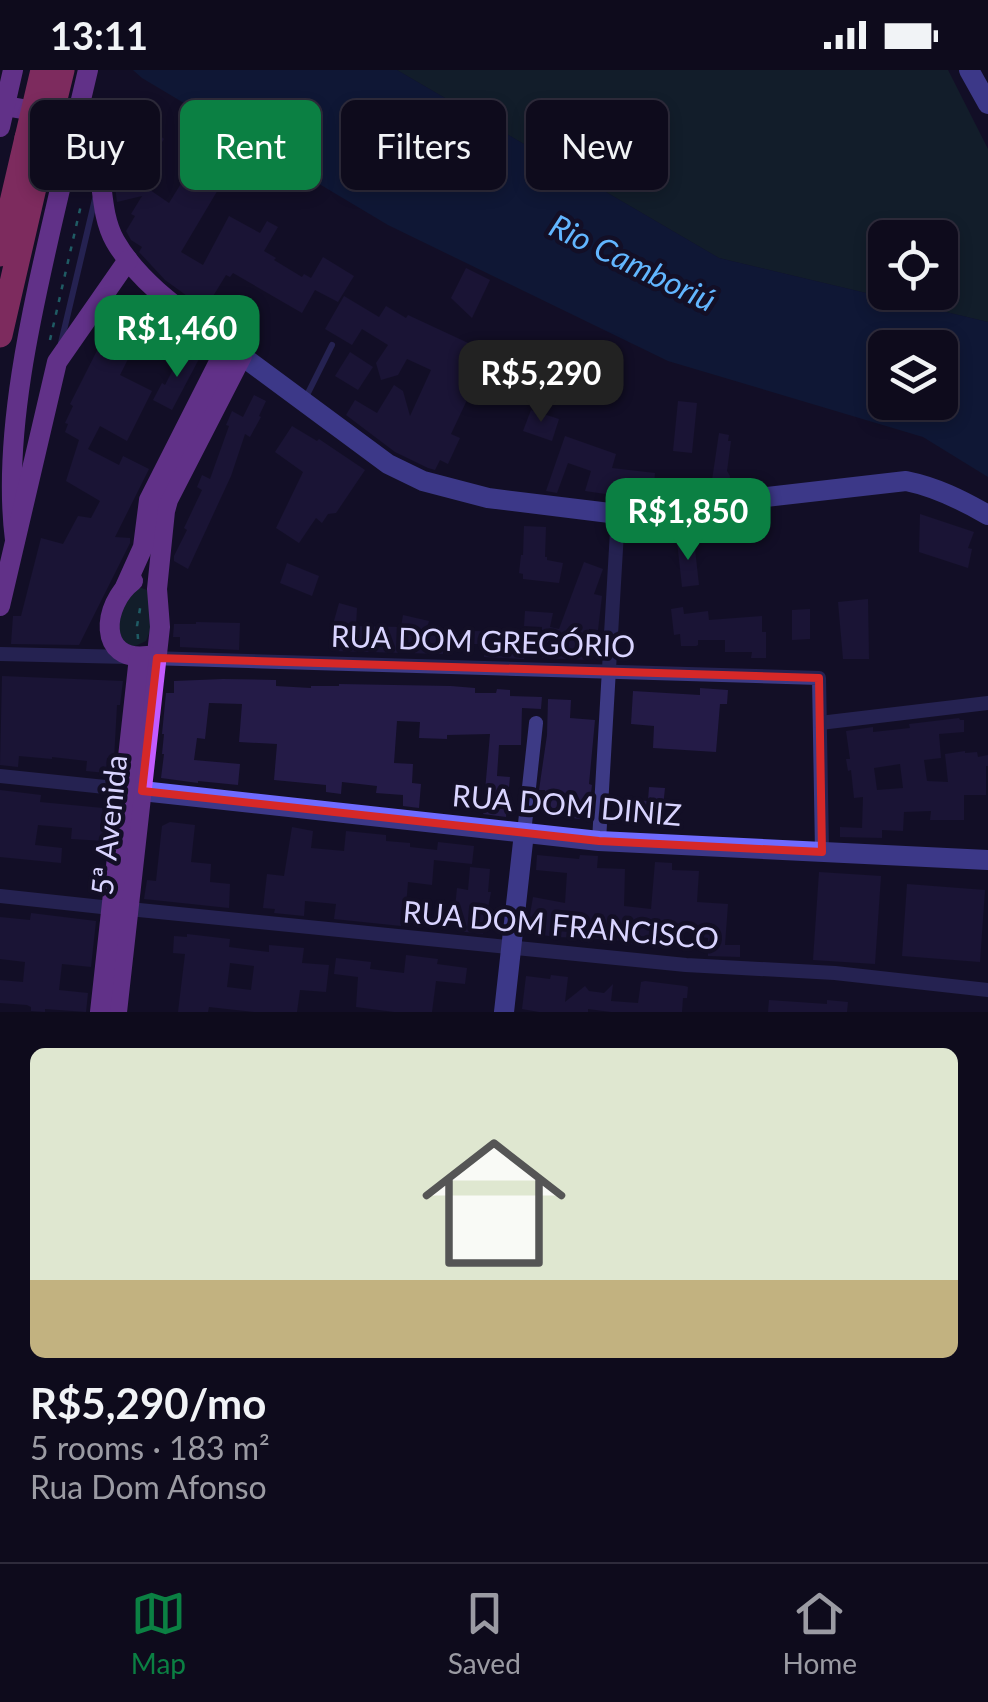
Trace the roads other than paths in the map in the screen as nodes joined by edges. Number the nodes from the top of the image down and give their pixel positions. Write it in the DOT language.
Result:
graph roads {
  1 [pos="14,70"];
  2 [pos="43,70"];
  3 [pos="62,70"];
  4 [pos="88,70"];
  5 [pos="968,70"];
  6 [pos="40,100"];
  7 [pos="51,100"];
  8 [pos="988,104"];
  9 [pos="0,105"];
  10 [pos="30,110"];
  11 [pos="0,127"];
  12 [pos="30,158"];
  13 [pos="30,172"];
  14 [pos="97,190"];
  15 [pos="101,190"];
  16 [pos="0,254"];
  17 [pos="128,260"];
  18 [pos="0,335"];
  19 [pos="332,345"];
  20 [pos="235,350"];
  21 [pos="56,362"];
  22 [pos="303,402"];
  23 [pos="618,514"];
  24 [pos="988,515"];
  25 [pos="15,540"];
  26 [pos="125,587"];
  27 [pos="156,589"];
  28 [pos="0,606"];
  29 [pos="0,654"];
  30 [pos="147,655"];
  31 [pos="608,671"];
  32 [pos="988,702"];
  33 [pos="536,723"];
  34 [pos="820,723"];
  35 [pos="0,776"];
  36 [pos="133,790"];
  37 [pos="524,832"];
  38 [pos="598,841"];
  39 [pos="822,852"];
  40 [pos="988,860"];
  41 [pos="0,896"];
  42 [pos="120,908"];
  43 [pos="511,948"];
  44 [pos="988,990"];
  45 [pos="100,1012"];
  46 [pos="117,1012"];
  47 [pos="504,1012"];
  1 -- 11 [label="main road, bridge"];
  2 -- 6 [label="highway, bridge"];
  3 -- 7 [label="highway, bridge"];
  4 -- 25 [label="main road, bridge"];
  5 -- 8 [label="street"];
  9 -- 10 [label="main road"];
  12 -- 16 [label="highway"];
  13 -- 18 [label="highway"];
  14 -- 21 [label="lane"];
  15 -- 17 [label="main road"];
  17 -- 20 [label="main road"];
  17 -- 21 [label="main road"];
  19 -- 22 [label="lane"];
  20 -- 22 [label="street"];
  20 -- 26 [label="main road"];
  20 -- 27 [label="main road"];
  21 -- 25 [label="main road"];
  22 -- 23 [label="street"];
  23 -- 24 [label="street"];
  23 -- 31 [label="street"];
  25 -- 28 [label="main road"];
  26 -- 27 [label="main road"];
  26 -- 30 [label="main road"];
  27 -- 30 [label="main road"];
  29 -- 30 [label="street, RUA DOM GREGÓRIO"];
  30 -- 31 [label="street, RUA DOM GREGÓRIO"];
  30 -- 36 [label="main road, 5ª Avenida"];
  31 -- 34 [label="street, RUA DOM GREGÓRIO"];
  31 -- 38 [label="street"];
  32 -- 34 [label="street"];
  33 -- 37 [label="street"];
  34 -- 39 [label="street"];
  35 -- 36 [label="street, RUA DOM DINIZ"];
  36 -- 37 [label="street, RUA DOM DINIZ"];
  36 -- 42 [label="main road, 5ª Avenida"];
  37 -- 38 [label="street, RUA DOM DINIZ"];
  37 -- 43 [label="street"];
  38 -- 39 [label="street, RUA DOM DINIZ"];
  39 -- 40 [label="street, RUA DOM DINIZ"];
  41 -- 42 [label="street, RUA DOM FRANCISCO"];
  42 -- 43 [label="street, RUA DOM FRANCISCO"];
  42 -- 45 [label="main road, 5ª Avenida"];
  42 -- 46 [label="main road, 5ª Avenida"];
  43 -- 44 [label="street, RUA DOM FRANCISCO"];
  43 -- 47 [label="street"];
}
